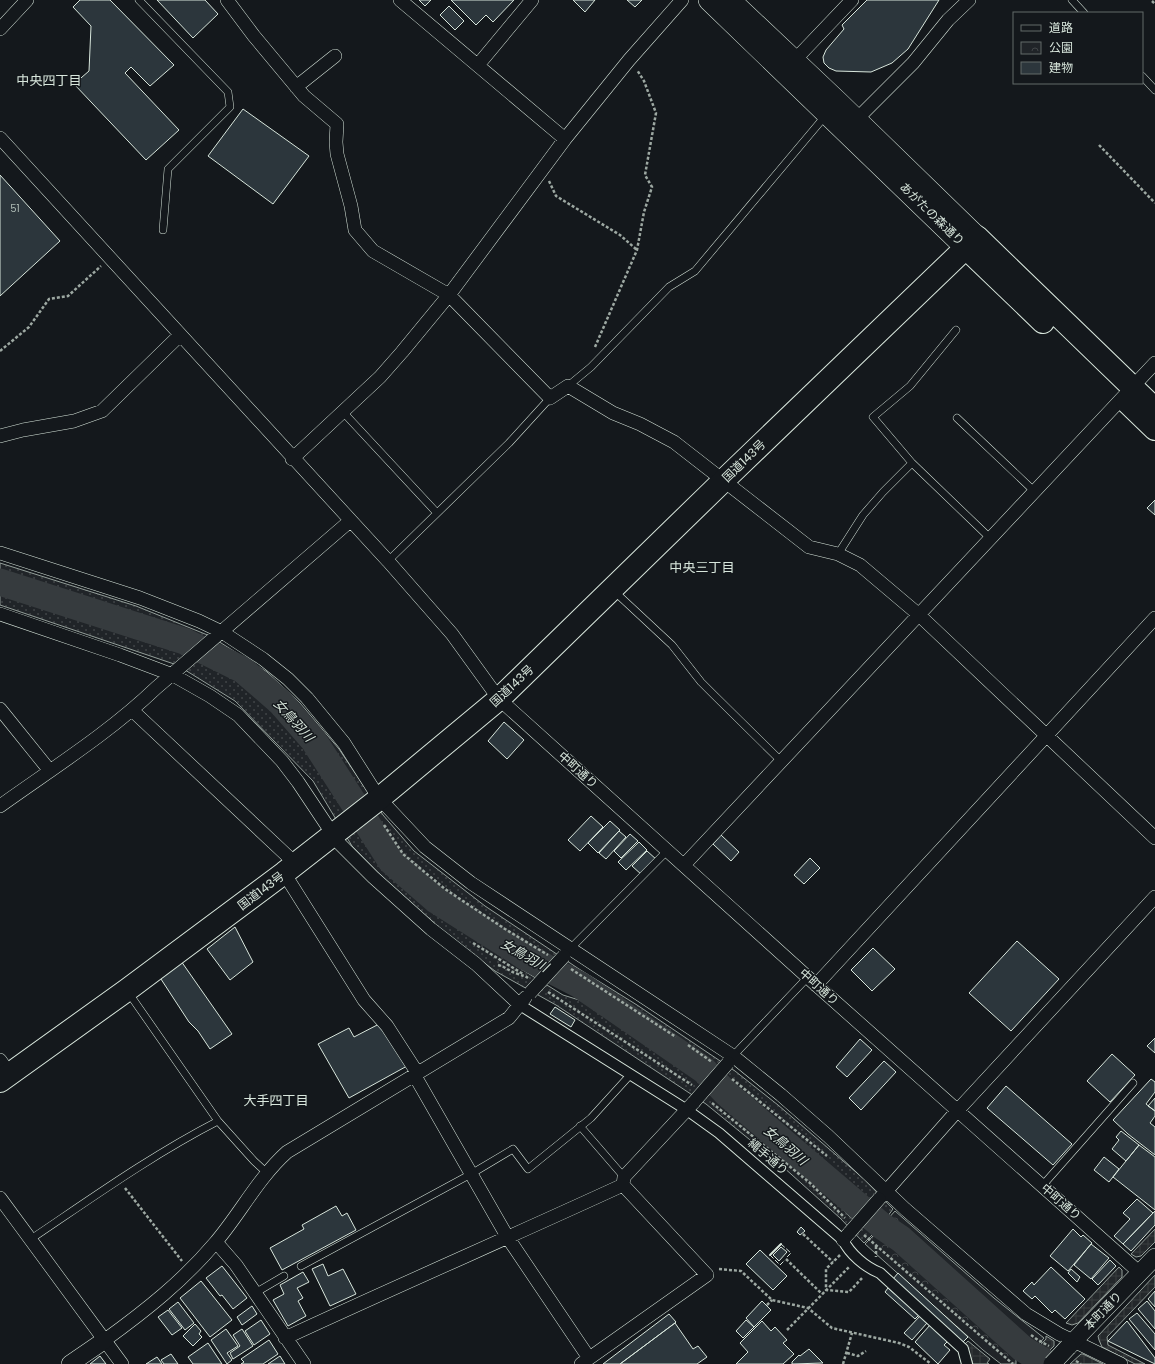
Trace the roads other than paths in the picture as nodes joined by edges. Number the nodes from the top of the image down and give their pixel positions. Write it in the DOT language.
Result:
graph roads {
  1 [pos="28,0"];
  2 [pos="139,0"];
  3 [pos="227,0"];
  4 [pos="400,0"];
  5 [pos="532,0"];
  6 [pos="682,0"];
  7 [pos="709,0"];
  8 [pos="730,0"];
  9 [pos="852,0"];
  10 [pos="969,0"];
  11 [pos="1072,0"];
  12 [pos="1083,12"];
  13 [pos="0,29"];
  14 [pos="335,56"];
  15 [pos="478,65"];
  16 [pos="789,67"];
  17 [pos="1143,77"];
  18 [pos="296,87"];
  19 [pos="1155,90"];
  20 [pos="833,108"];
  21 [pos="851,125"];
  22 [pos="0,138"];
  23 [pos="566,139"];
  24 [pos="163,230"];
  25 [pos="972,242"];
  26 [pos="449,295"];
  27 [pos="956,330"];
  28 [pos="180,335"];
  29 [pos="1155,363"];
  30 [pos="568,386"];
  31 [pos="1127,392"];
  32 [pos="550,398"];
  33 [pos="1155,409"];
  34 [pos="343,412"];
  35 [pos="957,418"];
  36 [pos="1155,429"];
  37 [pos="0,436"];
  38 [pos="292,458"];
  39 [pos="912,463"];
  40 [pos="724,480"];
  41 [pos="1034,491"];
  42 [pos="436,512"];
  43 [pos="350,521"];
  44 [pos="990,538"];
  45 [pos="0,553"];
  46 [pos="838,554"];
  47 [pos="388,561"];
  48 [pos="613,589"];
  49 [pos="0,614"];
  50 [pos="918,614"];
  51 [pos="1155,618"];
  52 [pos="220,634"];
  53 [pos="176,673"];
  54 [pos="499,699"];
  55 [pos="0,709"];
  56 [pos="133,710"];
  57 [pos="1047,735"];
  58 [pos="781,761"];
  59 [pos="50,771"];
  60 [pos="377,800"];
  61 [pos="0,806"];
  62 [pos="336,833"];
  63 [pos="1155,838"];
  64 [pos="667,851"];
  65 [pos="684,865"];
  66 [pos="290,869"];
  67 [pos="1155,897"];
  68 [pos="567,957"];
  69 [pos="812,981"];
  70 [pos="127,990"];
  71 [pos="520,1005"];
  72 [pos="726,1062"];
  73 [pos="3,1072"];
  74 [pos="631,1074"];
  75 [pos="417,1075"];
  76 [pos="1133,1083"];
  77 [pos="691,1106"];
  78 [pos="957,1111"];
  79 [pos="218,1121"];
  80 [pos="580,1126"];
  81 [pos="267,1173"];
  82 [pos="471,1174"];
  83 [pos="623,1181"];
  84 [pos="1042,1186"];
  85 [pos="883,1195"];
  86 [pos="2,1204"];
  87 [pos="508,1238"];
  88 [pos="31,1239"];
  89 [pos="847,1240"];
  90 [pos="216,1242"];
  91 [pos="1155,1257"];
  92 [pos="301,1266"];
  93 [pos="1140,1273"];
  94 [pos="284,1276"];
  95 [pos="255,1293"];
  96 [pos="285,1338"];
  97 [pos="105,1340"];
  98 [pos="1071,1344"];
  99 [pos="586,1362"];
  100 [pos="70,1364"];
  101 [pos="122,1364"];
  102 [pos="304,1364"];
  103 [pos="967,1364"];
  104 [pos="1052,1364"];
  105 [pos="1121,1364"];
  1 -- 13 [label="street"];
  2 -- 24 [label="lane"];
  3 -- 18 [label="street"];
  4 -- 15 [label="street"];
  5 -- 15 [label="street"];
  6 -- 23 [label="street"];
  7 -- 16 [label="main road, あがたの森通り"];
  8 -- 16 [label="main road, あがたの森通り"];
  9 -- 16 [label="street"];
  10 -- 21 [label="street"];
  11 -- 12 [label="lane"];
  14 -- 18 [label="street"];
  15 -- 23 [label="street"];
  16 -- 20 [label="main road, あがたの森通り"];
  17 -- 19 [label="lane"];
  18 -- 26 [label="street"];
  20 -- 21 [label="main road, あがたの森通り"];
  20 -- 30 [label="lane"];
  21 -- 25 [label="main road, あがたの森通り"];
  22 -- 28 [label="street, 中町通り"];
  23 -- 26 [label="street"];
  25 -- 31 [label="highway, あがたの森通り"];
  25 -- 40 [label="highway, 国道143号"];
  26 -- 32 [label="street"];
  26 -- 34 [label="street"];
  27 -- 39 [label="lane"];
  28 -- 37 [label="street"];
  28 -- 38 [label="street, 中町通り"];
  29 -- 31 [label="street"];
  30 -- 32 [label="street"];
  30 -- 40 [label="street"];
  31 -- 33 [label="highway, あがたの森通り"];
  31 -- 36 [label="highway, あがたの森通り"];
  31 -- 41 [label="street"];
  32 -- 42 [label="lane"];
  34 -- 38 [label="street"];
  34 -- 42 [label="lane"];
  35 -- 41 [label="lane"];
  38 -- 43 [label="street, 中町通り"];
  39 -- 44 [label="lane"];
  39 -- 46 [label="lane"];
  40 -- 46 [label="street"];
  40 -- 48 [label="highway, 国道143号"];
  41 -- 44 [label="street"];
  42 -- 47 [label="lane"];
  43 -- 47 [label="street, 中町通り"];
  43 -- 52 [label="street"];
  44 -- 50 [label="street"];
  45 -- 52 [label="street"];
  46 -- 50 [label="street"];
  47 -- 54 [label="street, 中町通り"];
  48 -- 54 [label="highway, 国道143号"];
  48 -- 58 [label="lane"];
  49 -- 53 [label="street"];
  50 -- 57 [label="street"];
  50 -- 58 [label="street"];
  51 -- 57 [label="street"];
  52 -- 53 [label="street"];
  52 -- 60 [label="street"];
  53 -- 56 [label="street"];
  53 -- 62 [label="street"];
  54 -- 60 [label="highway, 国道143号"];
  54 -- 64 [label="street, 中町通り"];
  55 -- 59 [label="street"];
  56 -- 59 [label="street"];
  56 -- 66 [label="street"];
  57 -- 63 [label="street"];
  57 -- 69 [label="street"];
  58 -- 65 [label="street"];
  59 -- 61 [label="street"];
  60 -- 62 [label="highway, 国道143号"];
  60 -- 68 [label="street"];
  62 -- 66 [label="highway, 国道143号"];
  62 -- 71 [label="street"];
  64 -- 65 [label="street, 中町通り"];
  64 -- 68 [label="lane"];
  65 -- 69 [label="street, 中町通り"];
  66 -- 70 [label="highway, 国道143号"];
  66 -- 75 [label="street"];
  67 -- 78 [label="street"];
  68 -- 71 [label="street, bridge"];
  68 -- 72 [label="street"];
  69 -- 72 [label="lane"];
  69 -- 78 [label="street, 中町通り"];
  70 -- 73 [label="highway, 国道143号"];
  70 -- 79 [label="lane"];
  71 -- 74 [label="street, 縄手通り"];
  71 -- 75 [label="street"];
  72 -- 77 [label="street, bridge"];
  72 -- 85 [label="street"];
  74 -- 77 [label="street, 縄手通り"];
  74 -- 80 [label="lane"];
  75 -- 81 [label="street"];
  75 -- 82 [label="street"];
  76 -- 84 [label="lane"];
  77 -- 83 [label="street"];
  77 -- 89 [label="street, 縄手通り"];
  78 -- 84 [label="street, 中町通り"];
  78 -- 85 [label="street"];
  79 -- 81 [label="lane"];
  79 -- 88 [label="lane"];
  80 -- 82 [label="lane"];
  80 -- 83 [label="lane"];
  81 -- 90 [label="street"];
  82 -- 87 [label="street"];
  82 -- 92 [label="lane"];
  83 -- 87 [label="street"];
  83 -- 99 [label="street"];
  84 -- 93 [label="street, 中町通り"];
  85 -- 89 [label="street, bridge"];
  85 -- 98 [label="street"];
  86 -- 88 [label="street"];
  87 -- 96 [label="street"];
  87 -- 99 [label="street"];
  88 -- 97 [label="street"];
  89 -- 103 [label="street, 縄手通り"];
  90 -- 95 [label="street"];
  90 -- 97 [label="street"];
  91 -- 93 [label="street, 本町通り"];
  93 -- 98 [label="street, 本町通り"];
  94 -- 95 [label="lane"];
  95 -- 96 [label="street"];
  96 -- 102 [label="street"];
  97 -- 100 [label="street"];
  97 -- 101 [label="street"];
  98 -- 104 [label="street, 本町通り, bridge"];
  98 -- 105 [label="street"];
}
